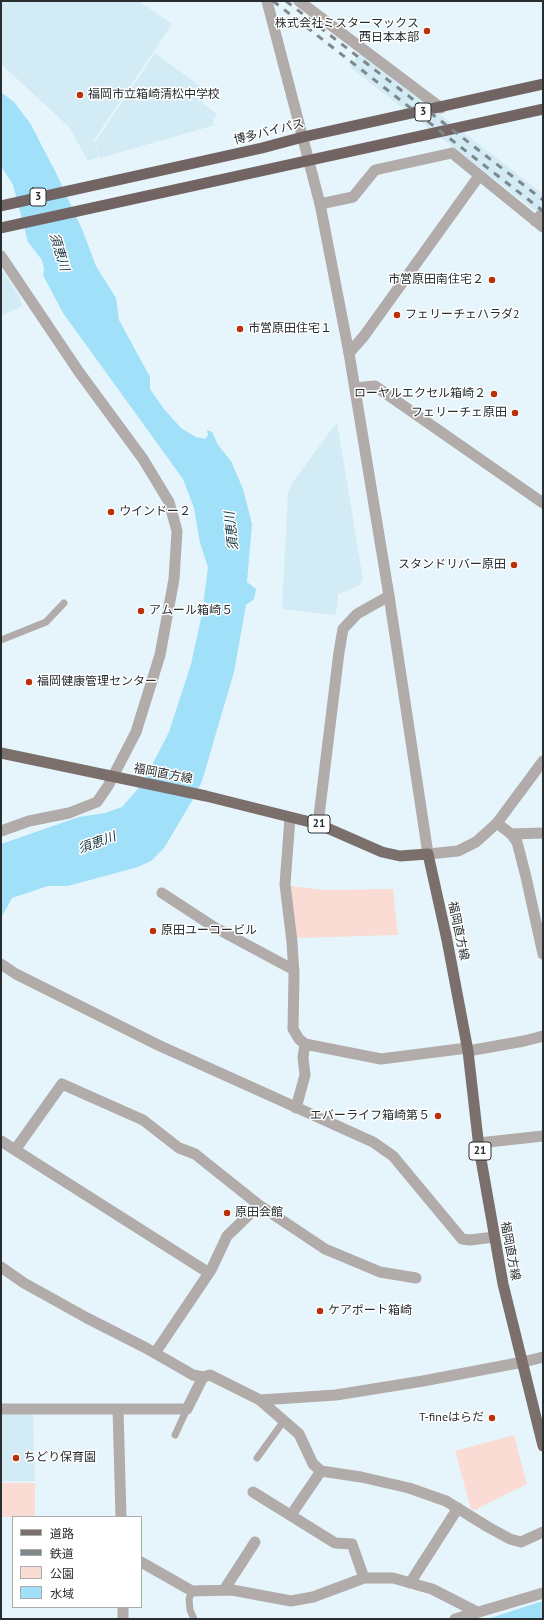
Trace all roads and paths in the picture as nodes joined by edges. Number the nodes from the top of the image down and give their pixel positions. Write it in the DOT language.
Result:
graph roads {
  1 [pos="267,1"];
  2 [pos="299,1"];
  3 [pos="543,84"];
  4 [pos="441,108"];
  5 [pos="543,109"];
  6 [pos="303,137"];
  7 [pos="308,160"];
  8 [pos="479,176"];
  9 [pos="320,204"];
  10 [pos="1,206"];
  11 [pos="543,213"];
  12 [pos="539,224"];
  13 [pos="4,228"];
  14 [pos="1,256"];
  15 [pos="349,353"];
  16 [pos="354,388"];
  17 [pos="543,503"];
  18 [pos="389,596"];
  19 [pos="64,603"];
  20 [pos="1,640"];
  21 [pos="1,753"];
  22 [pos="543,761"];
  23 [pos="113,776"];
  24 [pos="290,818"];
  25 [pos="497,823"];
  26 [pos="318,824"];
  27 [pos="1,831"];
  28 [pos="543,833"];
  29 [pos="511,834"];
  30 [pos="428,854"];
  31 [pos="162,893"];
  32 [pos="543,954"];
  33 [pos="1,964"];
  34 [pos="294,970"];
  35 [pos="543,1036"];
  36 [pos="305,1044"];
  37 [pos="467,1049"];
  38 [pos="296,1108"];
  39 [pos="543,1136"];
  40 [pos="1,1141"];
  41 [pos="479,1143"];
  42 [pos="15,1150"];
  43 [pos="259,1206"];
  44 [pos="494,1237"];
  45 [pos="1,1267"];
  46 [pos="209,1273"];
  47 [pos="416,1278"];
  48 [pos="155,1353"];
  49 [pos="543,1356"];
  50 [pos="523,1362"];
  51 [pos="203,1377"];
  52 [pos="260,1400"];
  53 [pos="1,1409"];
  54 [pos="118,1409"];
  55 [pos="187,1409"];
  56 [pos="283,1422"];
  57 [pos="175,1435"];
  58 [pos="543,1446"];
  59 [pos="257,1458"];
  60 [pos="321,1470"];
  61 [pos="253,1492"];
  62 [pos="458,1508"];
  63 [pos="291,1515"];
  64 [pos="121,1516"];
  65 [pos="543,1532"];
  66 [pos="255,1542"];
  67 [pos="142,1563"];
  68 [pos="364,1578"];
  69 [pos="410,1583"];
  70 [pos="224,1590"];
  71 [pos="192,1591"];
  72 [pos="543,1593"];
  73 [pos="123,1608"];
  74 [pos="477,1612"];
  75 [pos="124,1619"];
  76 [pos="194,1619"];
  77 [pos="455,1619"];
  1 -- 6 [label="street"];
  2 -- 4 [label="street"];
  3 -- 4 [label="highway, 博多バイパス / 3"];
  4 -- 6 [label="highway, 博多バイパス / 3"];
  5 -- 7 [label="highway, 3"];
  6 -- 7 [label="street"];
  6 -- 10 [label="highway, 博多バイパス / 3"];
  7 -- 9 [label="street"];
  7 -- 13 [label="highway, 3"];
  8 -- 9 [label="street"];
  8 -- 12 [label="street"];
  8 -- 15 [label="street"];
  9 -- 15 [label="street"];
  11 -- 12 [label="street"];
  14 -- 23 [label="street"];
  15 -- 16 [label="street"];
  16 -- 17 [label="street"];
  16 -- 18 [label="street"];
  18 -- 26 [label="street"];
  18 -- 30 [label="street"];
  19 -- 20 [label="lane"];
  21 -- 23 [label="main road, 福岡直方線 / 21"];
  22 -- 25 [label="street"];
  23 -- 24 [label="main road, 福岡直方線 / 21"];
  23 -- 27 [label="street"];
  24 -- 26 [label="main road, 福岡直方線 / 21"];
  24 -- 34 [label="street"];
  25 -- 29 [label="street"];
  25 -- 30 [label="street"];
  26 -- 30 [label="main road, 福岡直方線 / 21"];
  28 -- 29 [label="street"];
  29 -- 32 [label="street"];
  30 -- 37 [label="main road, 福岡直方線 / 21"];
  31 -- 34 [label="street"];
  33 -- 38 [label="street"];
  34 -- 36 [label="street"];
  35 -- 37 [label="street"];
  36 -- 37 [label="street"];
  36 -- 38 [label="street"];
  37 -- 41 [label="main road, 福岡直方線 / 21"];
  38 -- 44 [label="street"];
  39 -- 41 [label="street"];
  40 -- 42 [label="street"];
  41 -- 44 [label="main road, 福岡直方線 / 21"];
  42 -- 43 [label="street"];
  42 -- 46 [label="street"];
  43 -- 46 [label="street"];
  43 -- 47 [label="street"];
  44 -- 50 [label="main road, 福岡直方線 / 21"];
  45 -- 48 [label="street"];
  46 -- 48 [label="street"];
  48 -- 51 [label="street"];
  49 -- 50 [label="street"];
  50 -- 52 [label="street"];
  50 -- 58 [label="main road, 福岡直方線 / 21"];
  51 -- 52 [label="street"];
  51 -- 55 [label="street"];
  52 -- 56 [label="street"];
  53 -- 54 [label="street"];
  54 -- 55 [label="street"];
  54 -- 64 [label="street"];
  55 -- 57 [label="lane"];
  56 -- 59 [label="lane"];
  56 -- 60 [label="street"];
  60 -- 62 [label="street"];
  60 -- 63 [label="street"];
  61 -- 63 [label="street"];
  62 -- 65 [label="street"];
  62 -- 69 [label="street"];
  63 -- 68 [label="street"];
  66 -- 70 [label="street"];
  67 -- 71 [label="street"];
  68 -- 69 [label="street"];
  68 -- 70 [label="street"];
  69 -- 74 [label="street"];
  70 -- 71 [label="street"];
  71 -- 76 [label="lane"];
  72 -- 74 [label="street"];
  73 -- 75 [label="street"];
  74 -- 77 [label="street"];
}
